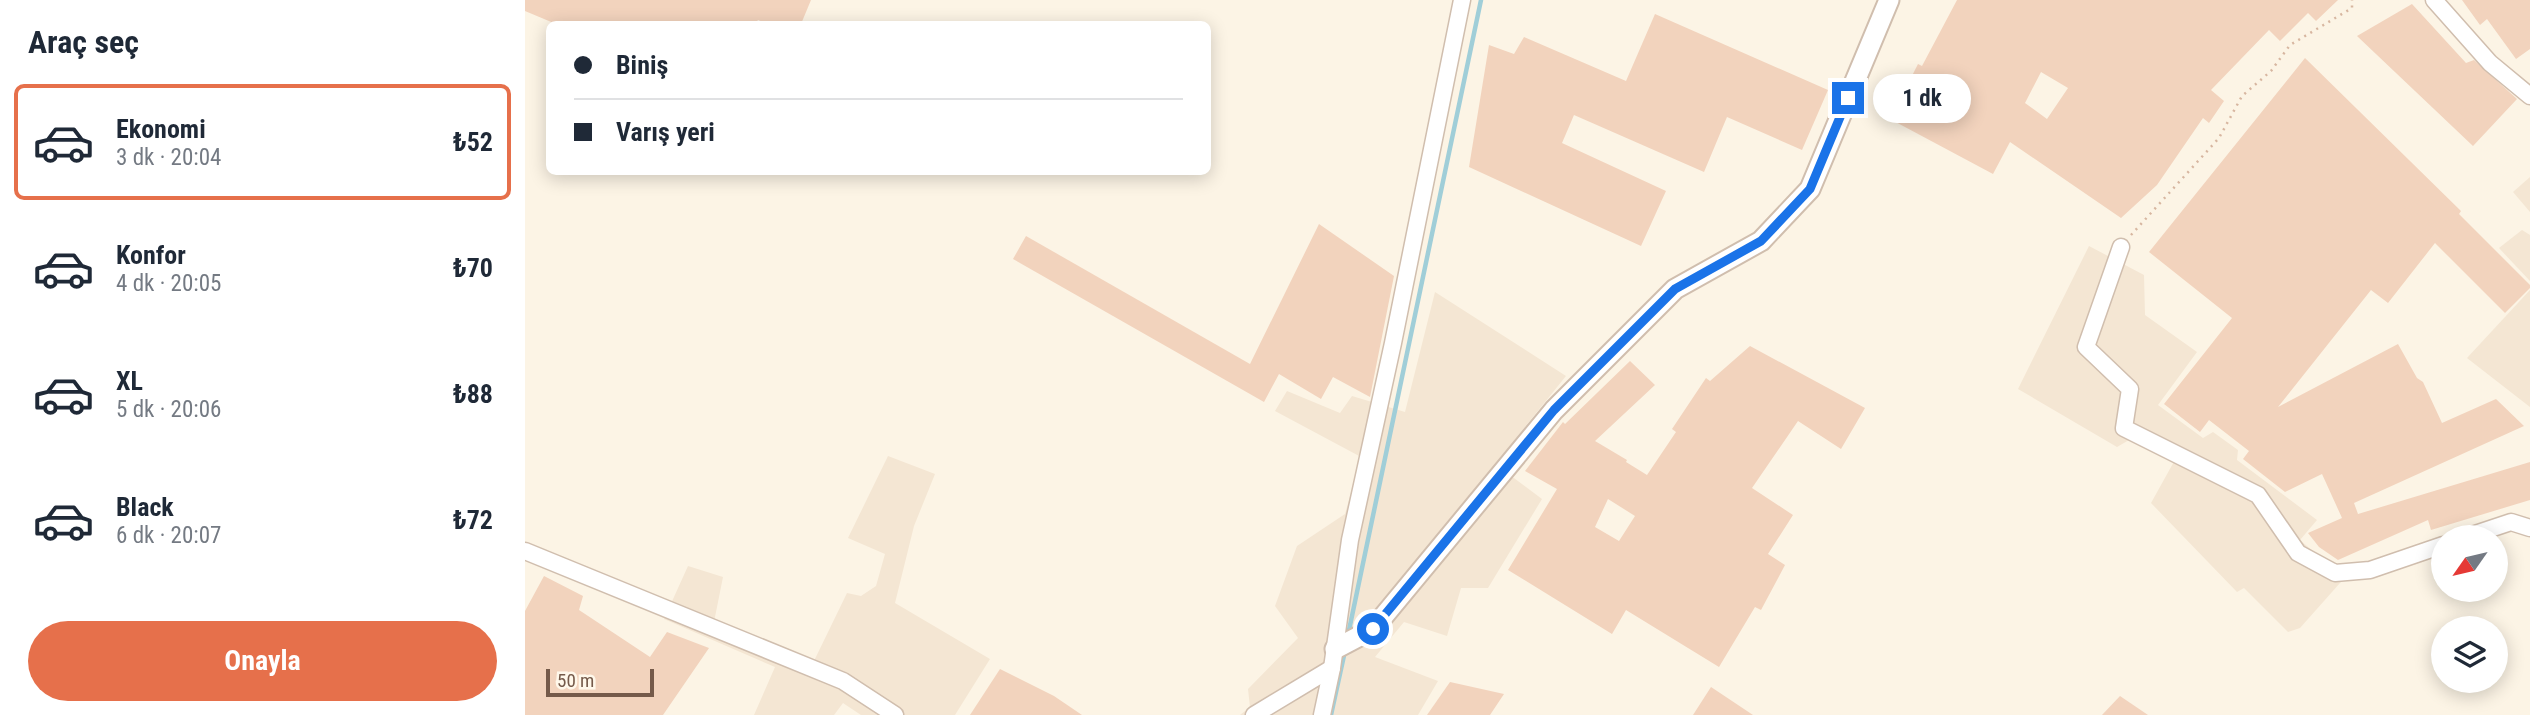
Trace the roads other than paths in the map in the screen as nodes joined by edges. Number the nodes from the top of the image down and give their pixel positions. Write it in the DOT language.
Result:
graph roads {
  1 [pos="1462,0"];
  2 [pos="1889,0"];
  3 [pos="2434,0"];
  4 [pos="2530,96"];
  5 [pos="2121,247"];
  6 [pos="2505,525"];
  7 [pos="2530,528"];
  8 [pos="2431,549"];
  9 [pos="525,551"];
  10 [pos="1334,658"];
  11 [pos="895,715"];
  12 [pos="1254,715"];
  13 [pos="1322,715"];
  1 -- 10 [label="street"];
  2 -- 10 [label="street"];
  3 -- 4 [label="street"];
  5 -- 8 [label="street"];
  6 -- 7 [label="street"];
  9 -- 11 [label="street"];
  10 -- 12 [label="street"];
  10 -- 13 [label="street"];
}
